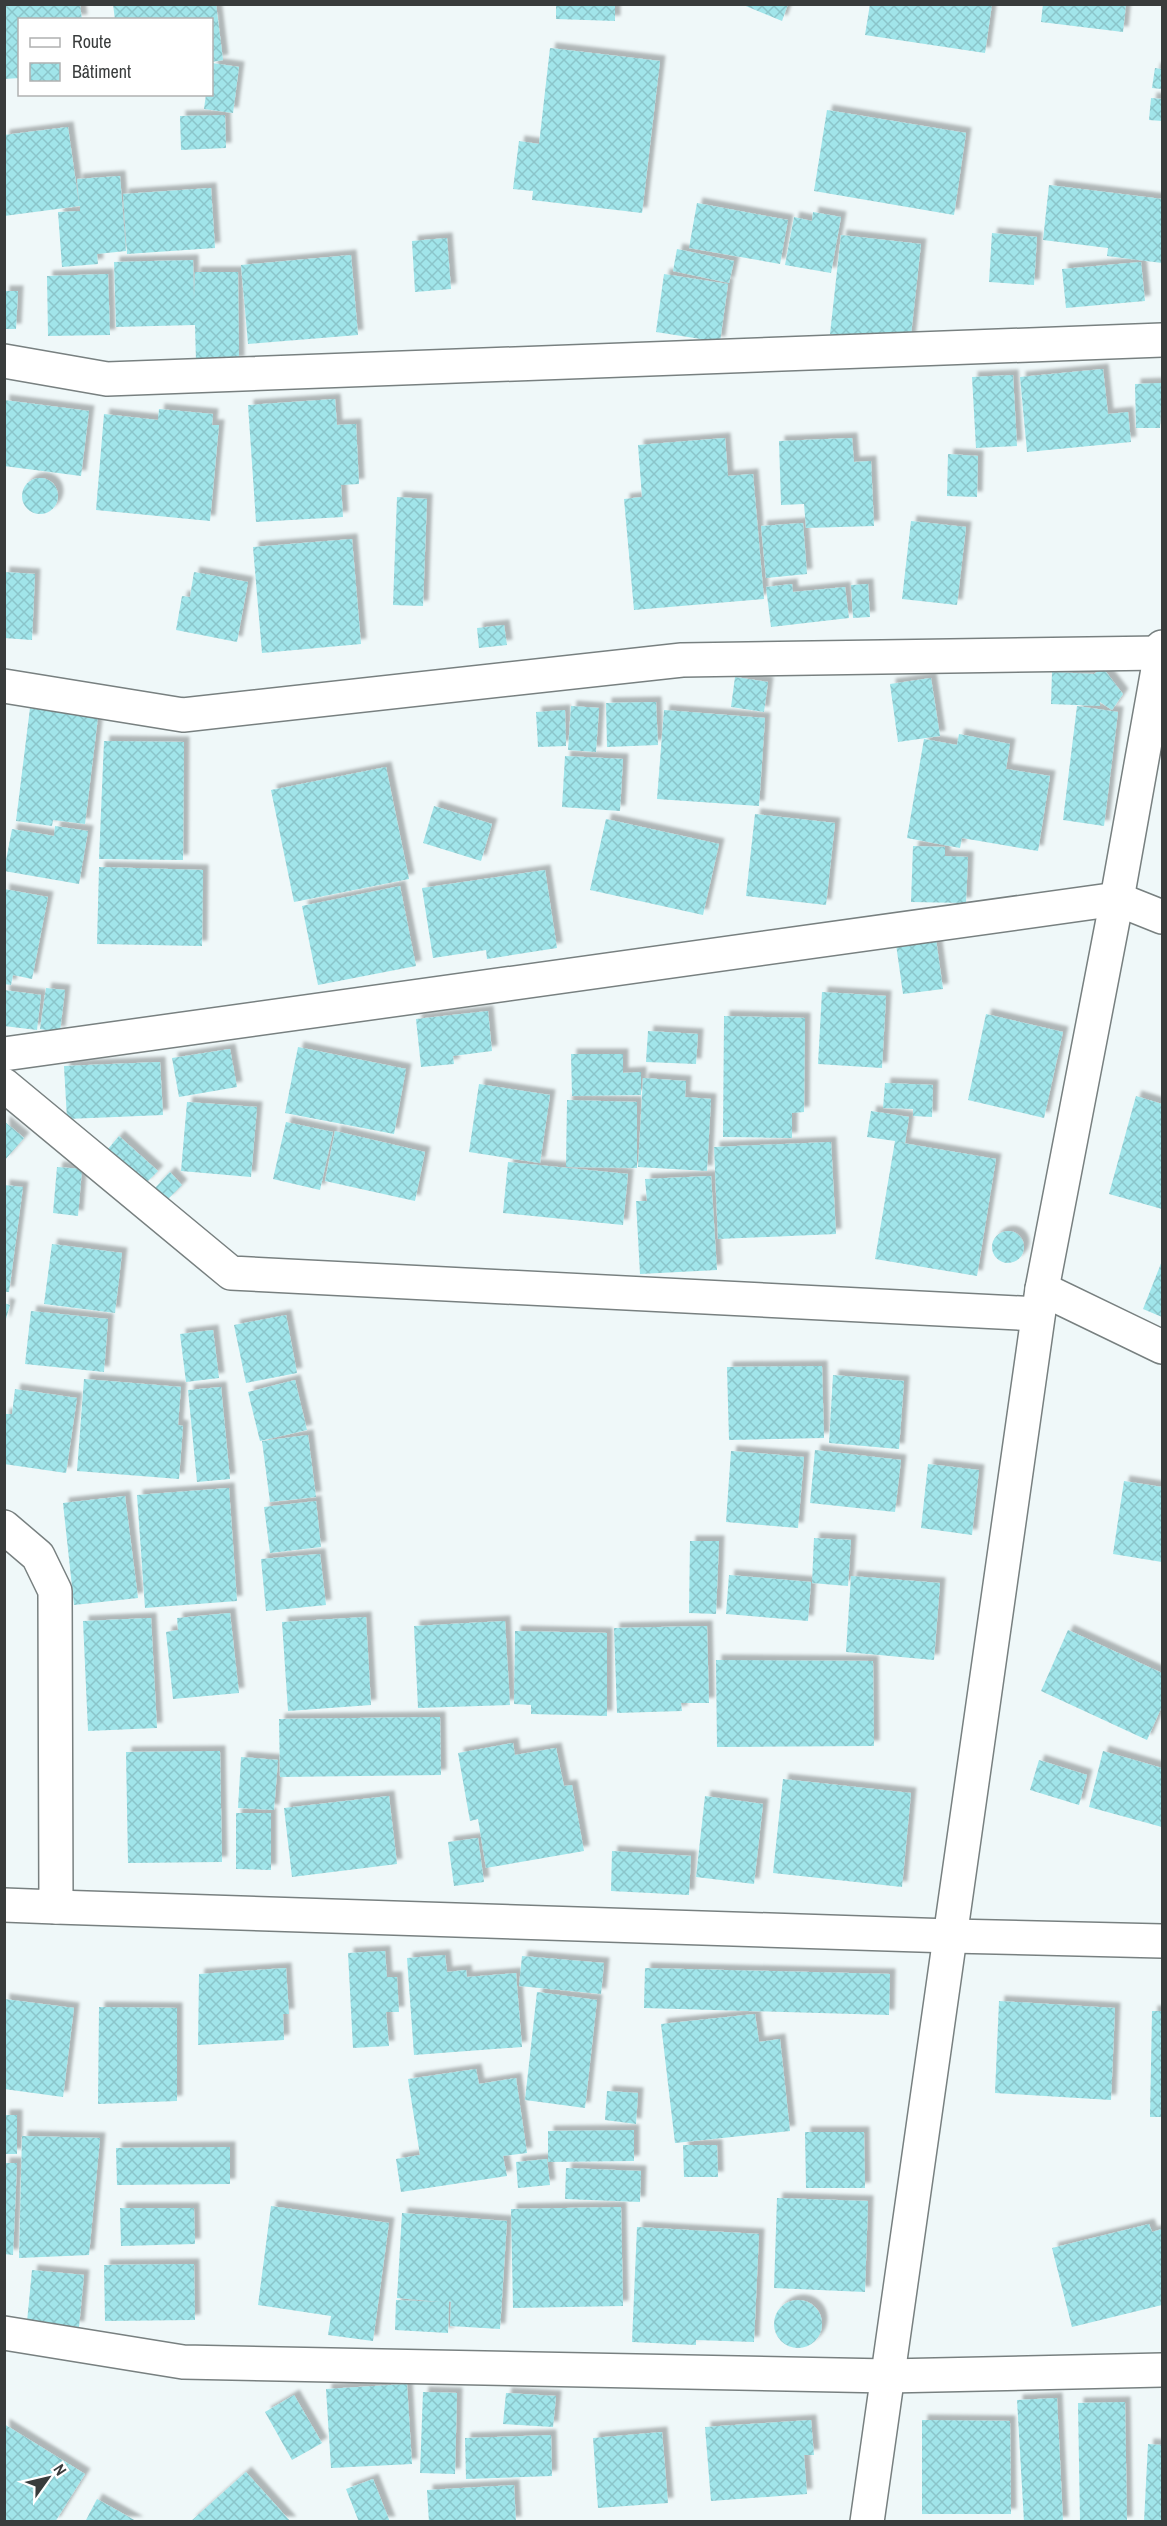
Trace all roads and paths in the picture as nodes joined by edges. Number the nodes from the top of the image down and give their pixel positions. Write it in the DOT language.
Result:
graph roads {
  1 [pos="1162,340"];
  2 [pos="4,361"];
  3 [pos="1162,650"];
  4 [pos="4,686"];
  5 [pos="1117,899"];
  6 [pos="1162,917"];
  7 [pos="4,1054"];
  8 [pos="4,1085"];
  9 [pos="1040,1302"];
  10 [pos="1162,1347"];
  11 [pos="4,1527"];
  12 [pos="4,1905"];
  13 [pos="56,1907"];
  14 [pos="951,1936"];
  15 [pos="1162,1941"];
  16 [pos="4,2333"];
  17 [pos="1162,2370"];
  18 [pos="888,2376"];
  19 [pos="867,2522"];
  1 -- 2 [label="street"];
  3 -- 4 [label="street"];
  3 -- 5 [label="street"];
  5 -- 6 [label="street"];
  5 -- 7 [label="street"];
  5 -- 9 [label="street"];
  8 -- 9 [label="street"];
  9 -- 10 [label="street"];
  9 -- 14 [label="street"];
  11 -- 13 [label="street"];
  12 -- 13 [label="street"];
  13 -- 14 [label="street"];
  14 -- 15 [label="street"];
  14 -- 18 [label="street"];
  16 -- 18 [label="street"];
  17 -- 18 [label="street"];
  18 -- 19 [label="street"];
}
